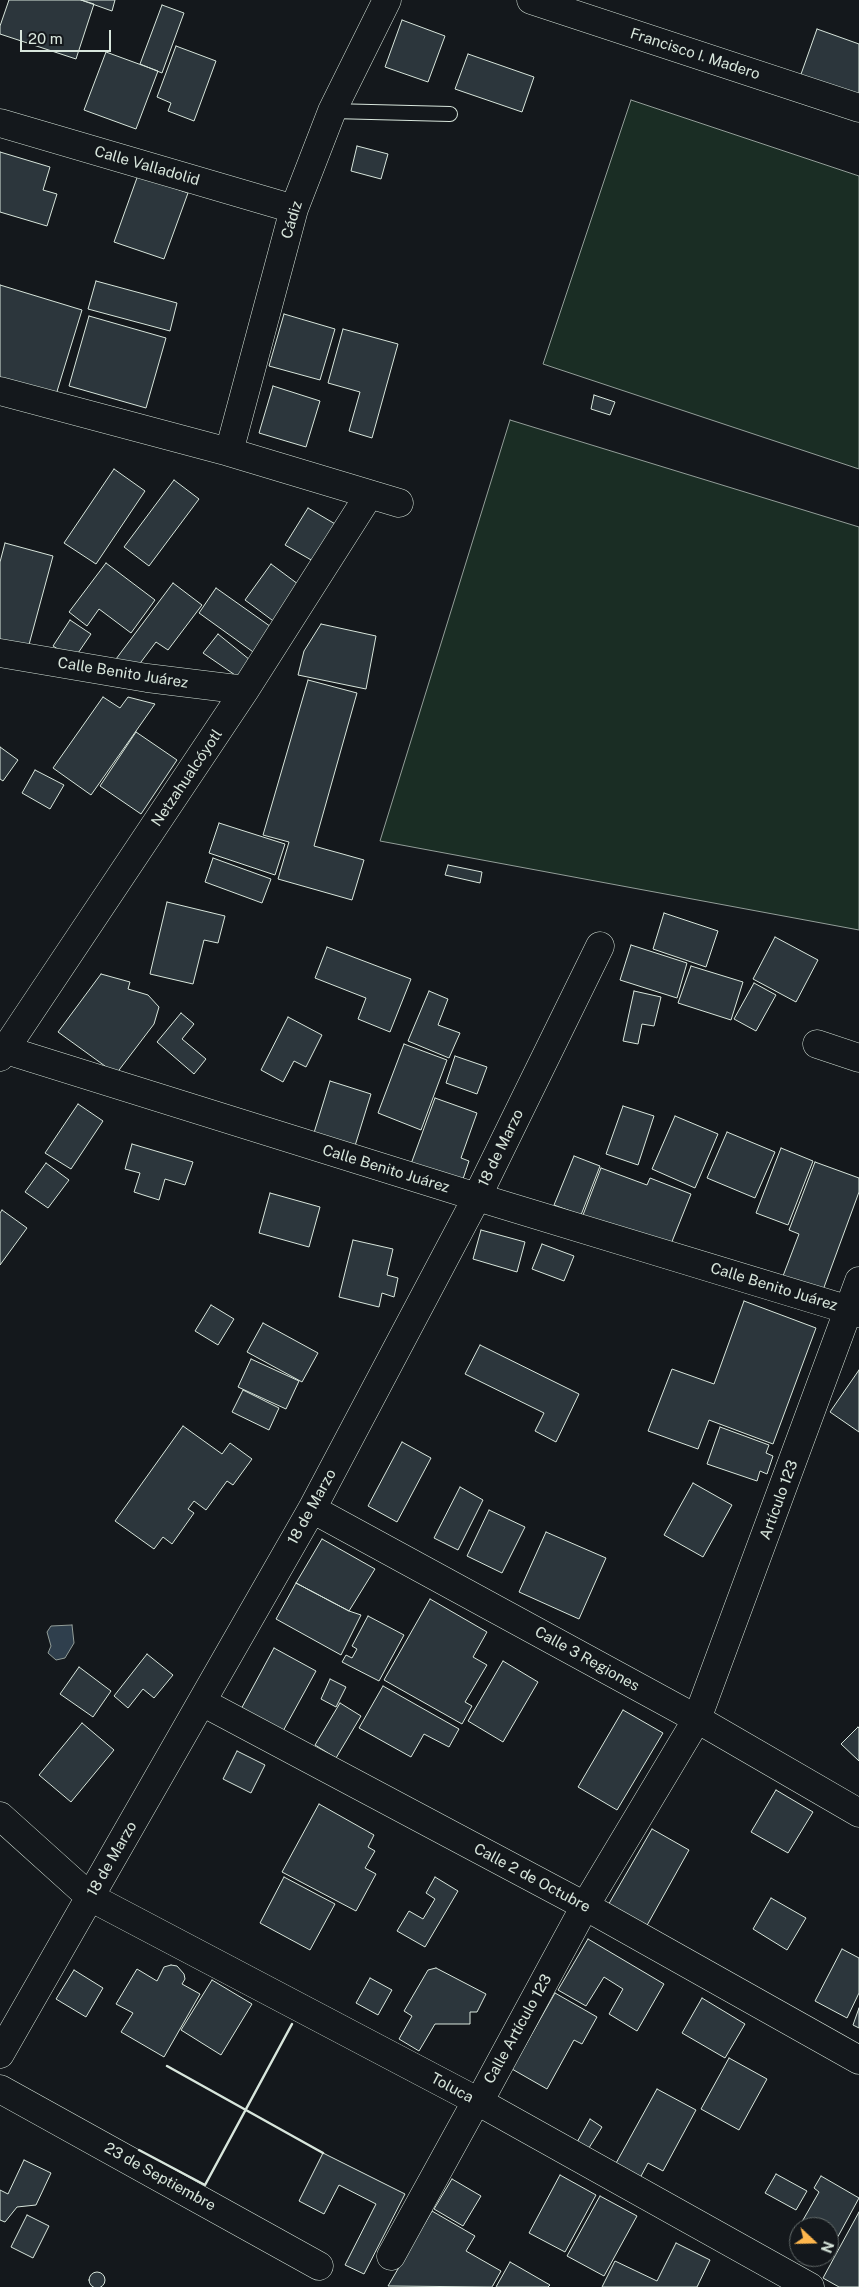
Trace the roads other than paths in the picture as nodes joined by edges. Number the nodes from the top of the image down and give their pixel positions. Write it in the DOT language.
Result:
graph roads {
  1 [pos="387,0"];
  2 [pos="531,0"];
  3 [pos="859,108"];
  4 [pos="332,111"];
  5 [pos="450,114"];
  6 [pos="0,123"];
  7 [pos="294,209"];
  8 [pos="0,391"];
  9 [pos="229,452"];
  10 [pos="369,495"];
  11 [pos="399,503"];
  12 [pos="0,653"];
  13 [pos="245,690"];
  14 [pos="600,946"];
  15 [pos="817,1044"];
  16 [pos="2,1052"];
  17 [pos="859,1058"];
  18 [pos="477,1197"];
  19 [pos="859,1280"];
  20 [pos="854,1311"];
  21 [pos="312,1509"];
  22 [pos="202,1702"];
  23 [pos="698,1719"];
  24 [pos="859,1813"];
  25 [pos="0,1816"];
  26 [pos="90,1897"];
  27 [pos="585,1906"];
  28 [pos="0,2054"];
  29 [pos="859,2060"];
  30 [pos="0,2089"];
  31 [pos="479,2102"];
  32 [pos="391,2256"];
  33 [pos="319,2266"];
  34 [pos="810,2287"];
  1 -- 4 [label="street, Cádiz"];
  2 -- 3 [label="street, Francisco I. Madero"];
  4 -- 5 [label="lane"];
  4 -- 7 [label="street, Cádiz"];
  6 -- 7 [label="street, Calle Valladolid"];
  7 -- 9 [label="street, Cádiz"];
  8 -- 9 [label="street"];
  9 -- 10 [label="street"];
  10 -- 11 [label="street"];
  10 -- 13 [label="street, Netzahualcóyotl"];
  12 -- 13 [label="street, Calle Benito Juárez"];
  13 -- 16 [label="street, Netzahualcóyotl"];
  14 -- 18 [label="street, 18 de Marzo"];
  15 -- 17 [label="street"];
  16 -- 18 [label="street, Calle Benito Juárez"];
  18 -- 20 [label="street, Calle Benito Juárez"];
  18 -- 21 [label="street, 18 de Marzo"];
  19 -- 20 [label="street, Artículo 123"];
  20 -- 23 [label="street, Artículo 123"];
  21 -- 22 [label="street, 18 de Marzo"];
  21 -- 23 [label="street, Calle 3 Regiones"];
  22 -- 26 [label="street, 18 de Marzo"];
  22 -- 27 [label="street, Calle 2 de Octubre"];
  23 -- 24 [label="street, Calle 3 Regiones"];
  23 -- 27 [label="street, Artículo 123"];
  25 -- 26 [label="street, Toluca"];
  26 -- 28 [label="street, 18 de Marzo"];
  26 -- 31 [label="street, Toluca"];
  27 -- 29 [label="street, Calle 2 de Octubre"];
  27 -- 31 [label="street, Calle Artículo 123"];
  30 -- 33 [label="street, 23 de Septiembre"];
  31 -- 32 [label="street, Calle Artículo 123"];
  31 -- 34 [label="street, Toluca"];
}
